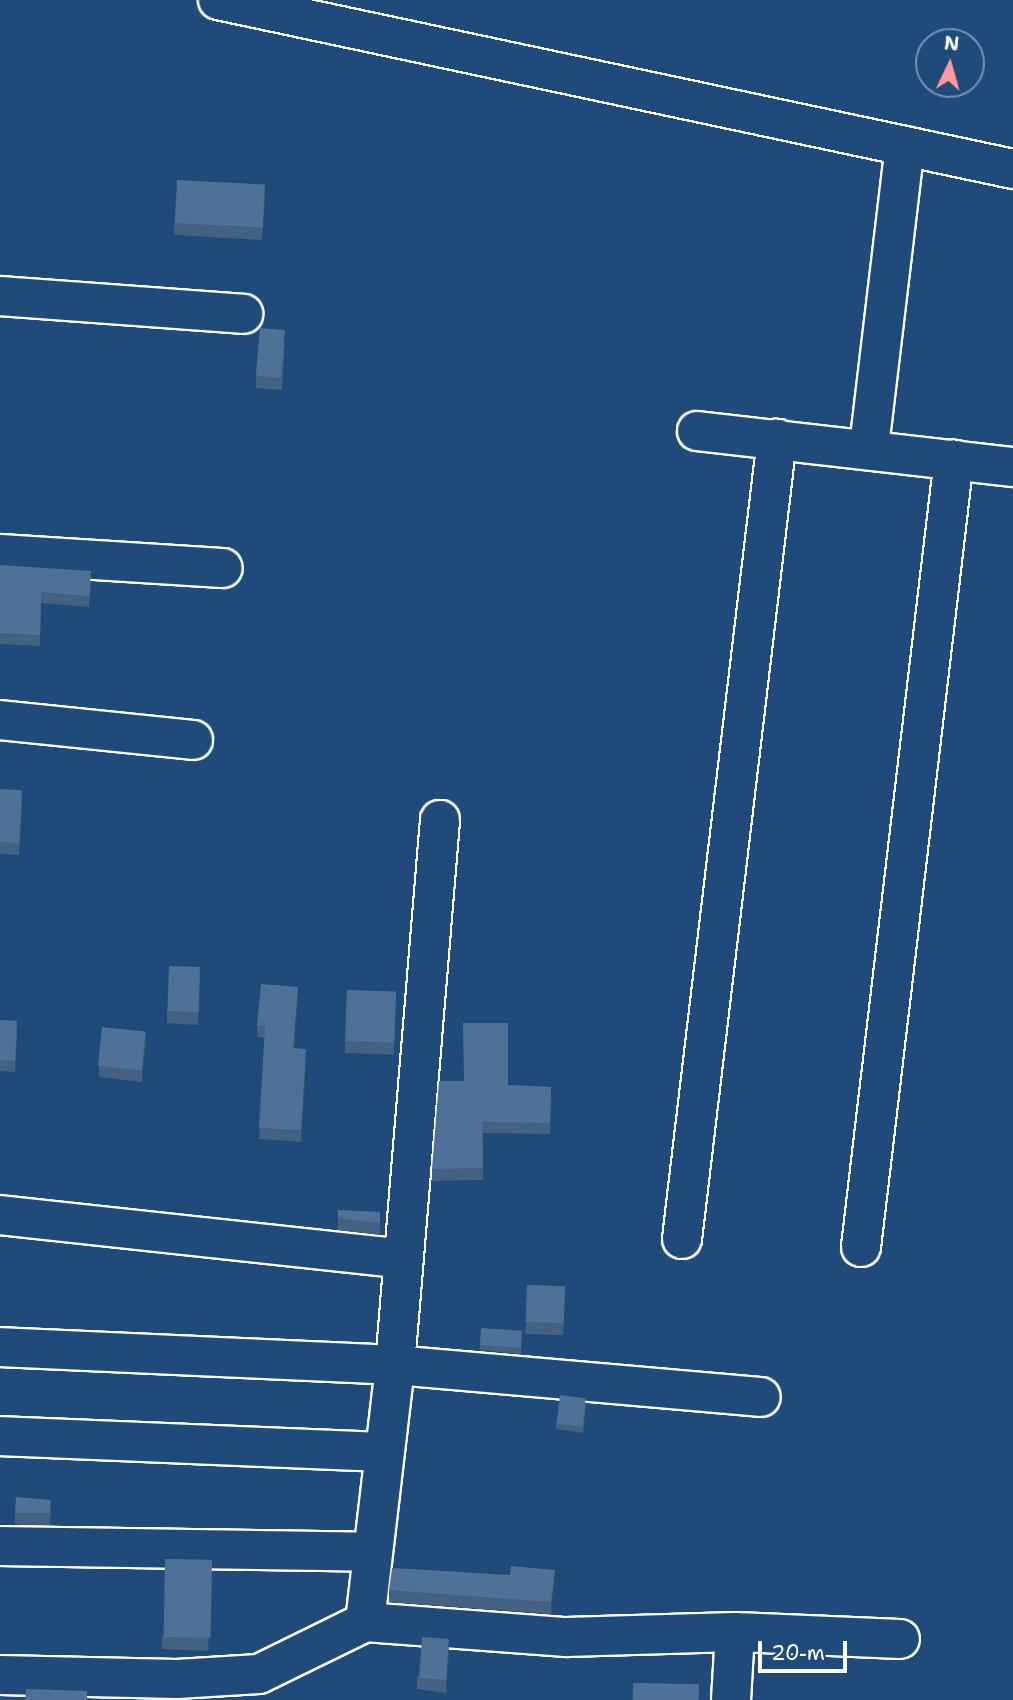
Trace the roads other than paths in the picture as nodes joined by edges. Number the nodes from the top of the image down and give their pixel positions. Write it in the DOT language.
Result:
graph roads {
  1 [pos="218,0"];
  2 [pos="905,146"];
  3 [pos="1013,169"];
  4 [pos="0,296"];
  5 [pos="243,314"];
  6 [pos="697,431"];
  7 [pos="777,439"];
  8 [pos="869,447"];
  9 [pos="954,459"];
  10 [pos="1013,467"];
  11 [pos="0,554"];
  12 [pos="223,568"];
  13 [pos="0,720"];
  14 [pos="193,740"];
  15 [pos="440,820"];
  16 [pos="0,1215"];
  17 [pos="682,1239"];
  18 [pos="861,1247"];
  19 [pos="402,1259"];
  20 [pos="0,1347"];
  21 [pos="395,1364"];
  22 [pos="761,1396"];
  23 [pos="0,1436"];
  24 [pos="382,1452"];
  25 [pos="0,1546"];
  26 [pos="368,1552"];
  27 [pos="365,1622"];
  28 [pos="735,1632"];
  29 [pos="900,1639"];
  30 [pos="0,1675"];
  31 [pos="731,1700"];
  1 -- 2 [label="street"];
  2 -- 3 [label="street"];
  2 -- 8 [label="street"];
  4 -- 5 [label="street"];
  6 -- 7 [label="street"];
  7 -- 8 [label="street"];
  7 -- 17 [label="street"];
  8 -- 9 [label="street"];
  9 -- 10 [label="street"];
  9 -- 18 [label="street"];
  11 -- 12 [label="street"];
  13 -- 14 [label="street"];
  15 -- 19 [label="street"];
  16 -- 19 [label="street"];
  19 -- 21 [label="street"];
  20 -- 21 [label="street"];
  21 -- 22 [label="street"];
  21 -- 24 [label="street"];
  23 -- 24 [label="street"];
  24 -- 26 [label="street"];
  25 -- 26 [label="street"];
  26 -- 27 [label="street"];
  27 -- 28 [label="street"];
  27 -- 30 [label="street"];
  28 -- 29 [label="street"];
  28 -- 31 [label="street"];
}
